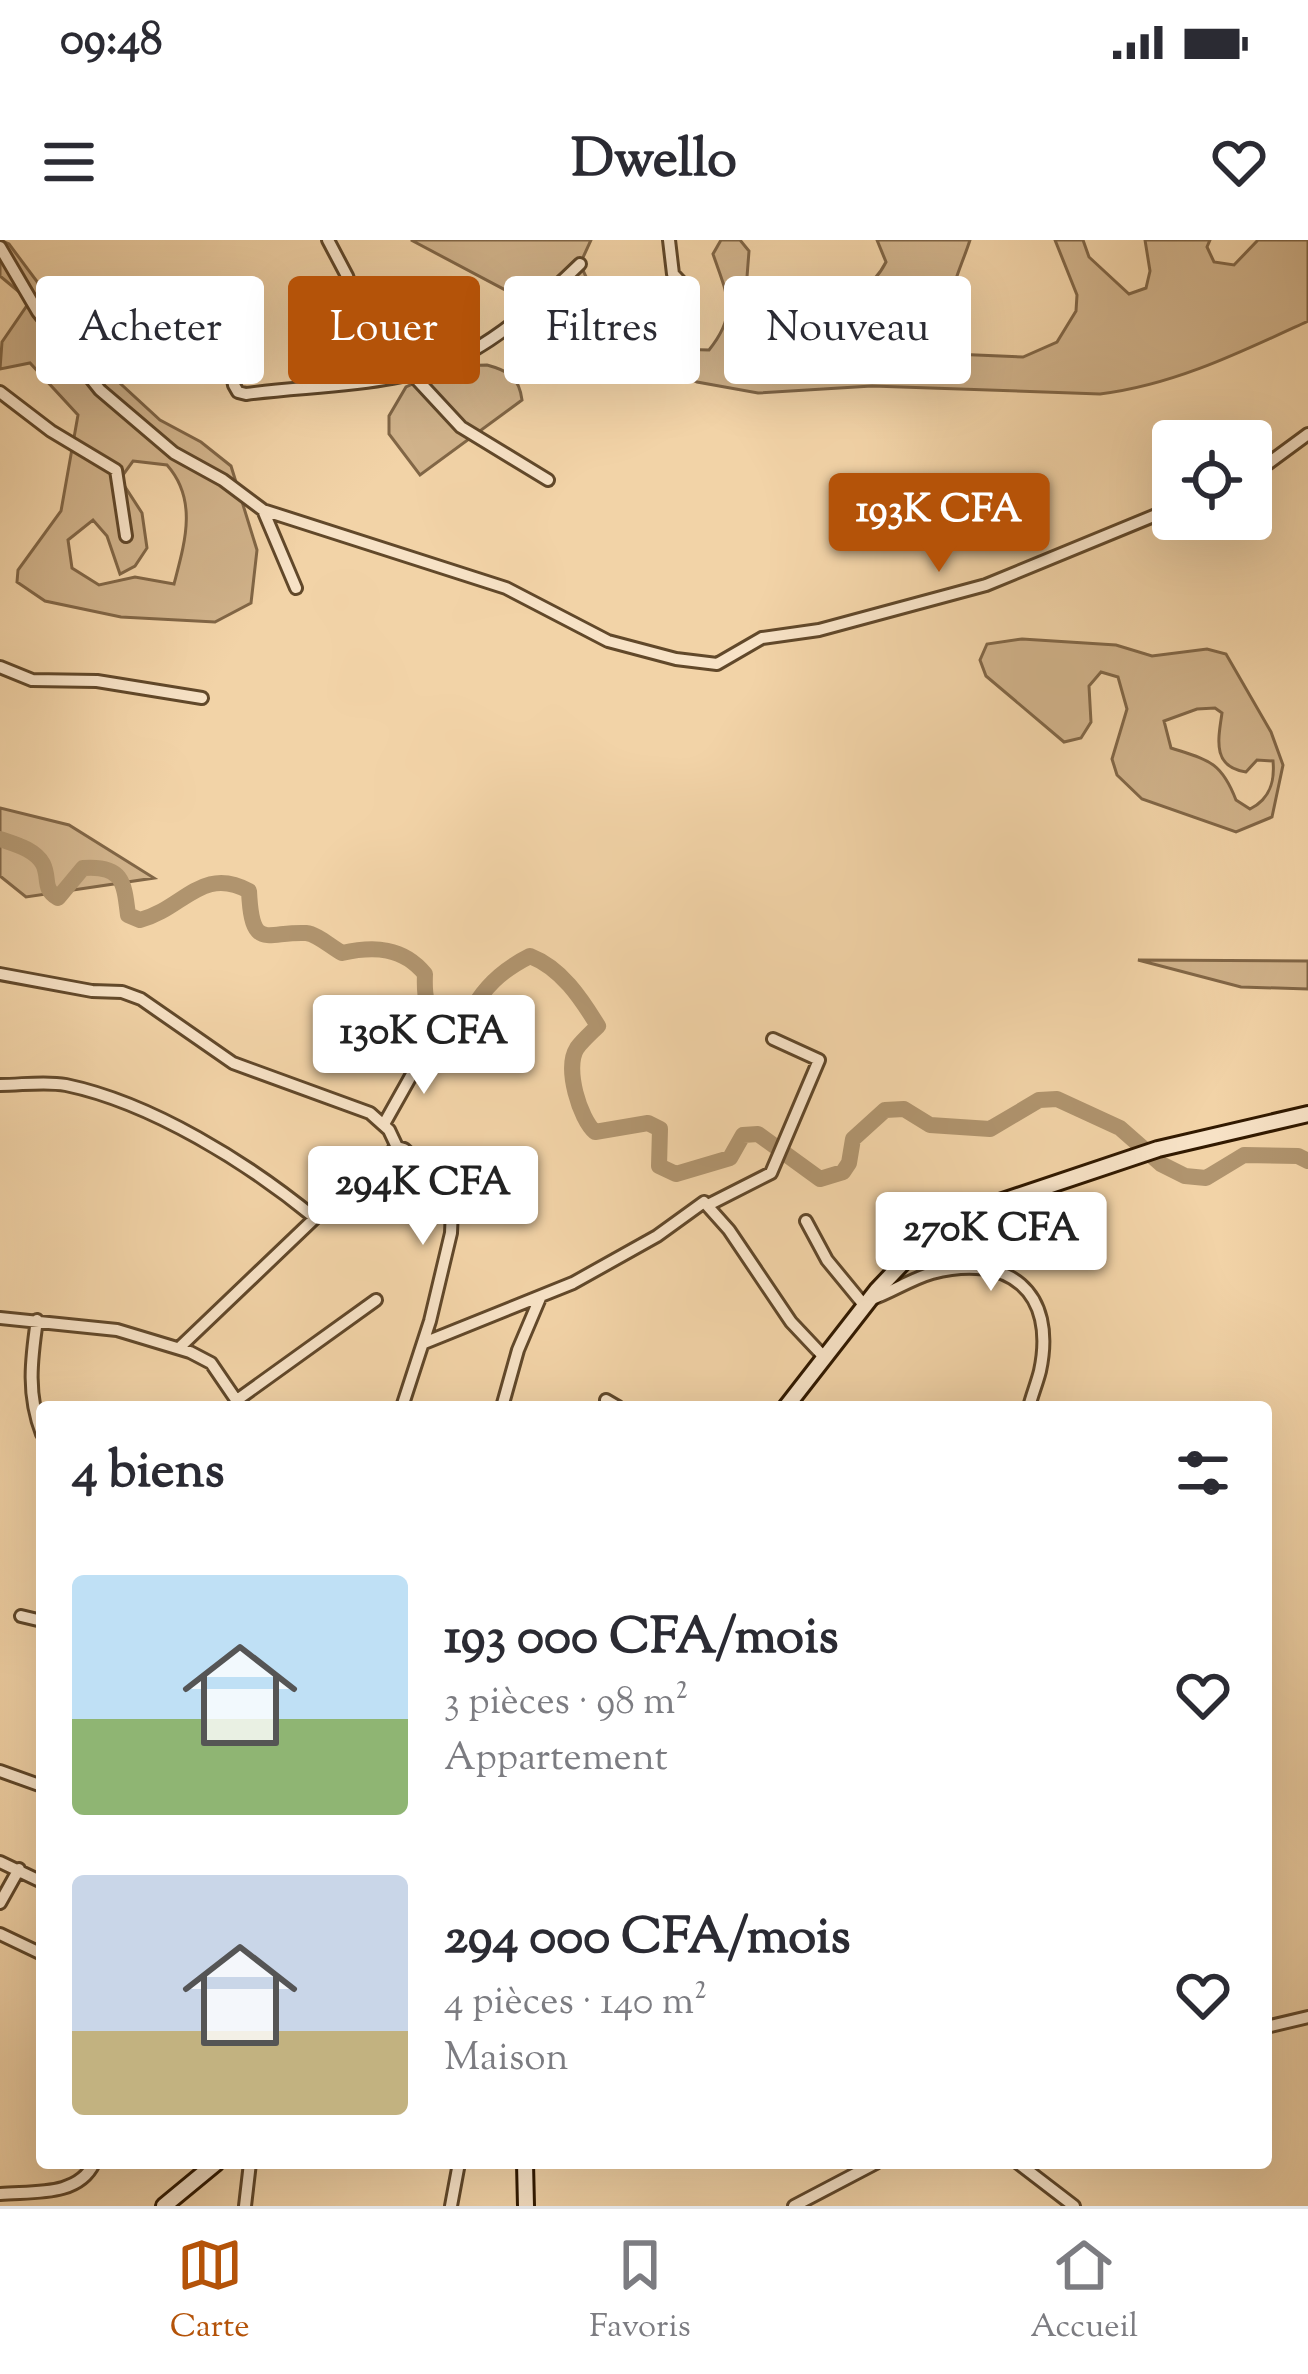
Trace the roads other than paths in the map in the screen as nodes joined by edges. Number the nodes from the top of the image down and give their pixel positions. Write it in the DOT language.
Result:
graph roads {
  1 [pos="328,240"];
  2 [pos="669,240"];
  3 [pos="0,247"];
  4 [pos="580,264"];
  5 [pos="347,276"];
  6 [pos="676,276"];
  7 [pos="480,345"];
  8 [pos="236,384"];
  9 [pos="321,384"];
  10 [pos="421,384"];
  11 [pos="0,392"];
  12 [pos="1308,434"];
  13 [pos="1272,461"];
  14 [pos="548,480"];
  15 [pos="262,510"];
  16 [pos="1152,517"];
  17 [pos="126,536"];
  18 [pos="296,587"];
  19 [pos="0,667"];
  20 [pos="202,698"];
  21 [pos="0,974"];
  22 [pos="773,1039"];
  23 [pos="425,1051"];
  24 [pos="0,1084"];
  25 [pos="1308,1114"];
  26 [pos="384,1124"];
  27 [pos="397,1148"];
  28 [pos="710,1204"];
  29 [pos="315,1218"];
  30 [pos="806,1221"];
  31 [pos="540,1298"];
  32 [pos="376,1300"];
  33 [pos="866,1302"];
  34 [pos="0,1318"];
  35 [pos="37,1320"];
  36 [pos="424,1343"];
  37 [pos="179,1348"];
  38 [pos="824,1357"];
  39 [pos="237,1401"];
  40 [pos="243,1401"];
  41 [pos="404,1401"];
  42 [pos="504,1401"];
  43 [pos="791,1401"];
  44 [pos="1031,1401"];
  45 [pos="36,1415"];
  46 [pos="20,1616"];
  47 [pos="36,1620"];
  48 [pos="0,1771"];
  49 [pos="36,1784"];
  50 [pos="0,1862"];
  51 [pos="19,1869"];
  52 [pos="36,1879"];
  53 [pos="0,1903"];
  54 [pos="0,1934"];
  55 [pos="36,1951"];
  56 [pos="1308,2017"];
  57 [pos="1272,2026"];
  58 [pos="90,2169"];
  59 [pos="209,2169"];
  60 [pos="249,2169"];
  61 [pos="458,2169"];
  62 [pos="526,2169"];
  63 [pos="865,2169"];
  64 [pos="1026,2169"];
  65 [pos="0,2194"];
  66 [pos="164,2206"];
  67 [pos="245,2206"];
  68 [pos="451,2206"];
  69 [pos="526,2206"];
  70 [pos="794,2206"];
  71 [pos="1074,2206"];
  1 -- 5 [label="street"];
  2 -- 6 [label="street"];
  3 -- 15 [label="street"];
  4 -- 7 [label="street"];
  8 -- 9 [label="street"];
  10 -- 14 [label="street"];
  11 -- 17 [label="street"];
  12 -- 13 [label="street"];
  15 -- 16 [label="street"];
  15 -- 18 [label="street"];
  19 -- 20 [label="street"];
  21 -- 26 [label="street"];
  22 -- 28 [label="street"];
  23 -- 26 [label="street"];
  24 -- 29 [label="street"];
  25 -- 33 [label="main road"];
  26 -- 27 [label="street"];
  27 -- 29 [label="street"];
  27 -- 36 [label="street"];
  28 -- 31 [label="street"];
  28 -- 38 [label="street"];
  29 -- 37 [label="street"];
  30 -- 33 [label="street"];
  31 -- 36 [label="street"];
  31 -- 42 [label="street"];
  32 -- 40 [label="street"];
  33 -- 38 [label="main road"];
  33 -- 44 [label="street"];
  34 -- 35 [label="street"];
  35 -- 37 [label="street"];
  35 -- 45 [label="street"];
  36 -- 41 [label="street"];
  37 -- 39 [label="street"];
  38 -- 43 [label="main road"];
  46 -- 47 [label="street"];
  48 -- 49 [label="street"];
  50 -- 51 [label="street"];
  51 -- 52 [label="street"];
  51 -- 53 [label="street"];
  54 -- 55 [label="street"];
  56 -- 57 [label="street"];
  58 -- 65 [label="street"];
  59 -- 66 [label="main road"];
  60 -- 67 [label="street"];
  61 -- 68 [label="street"];
  62 -- 69 [label="main road"];
  63 -- 70 [label="street"];
  64 -- 71 [label="street"];
}
